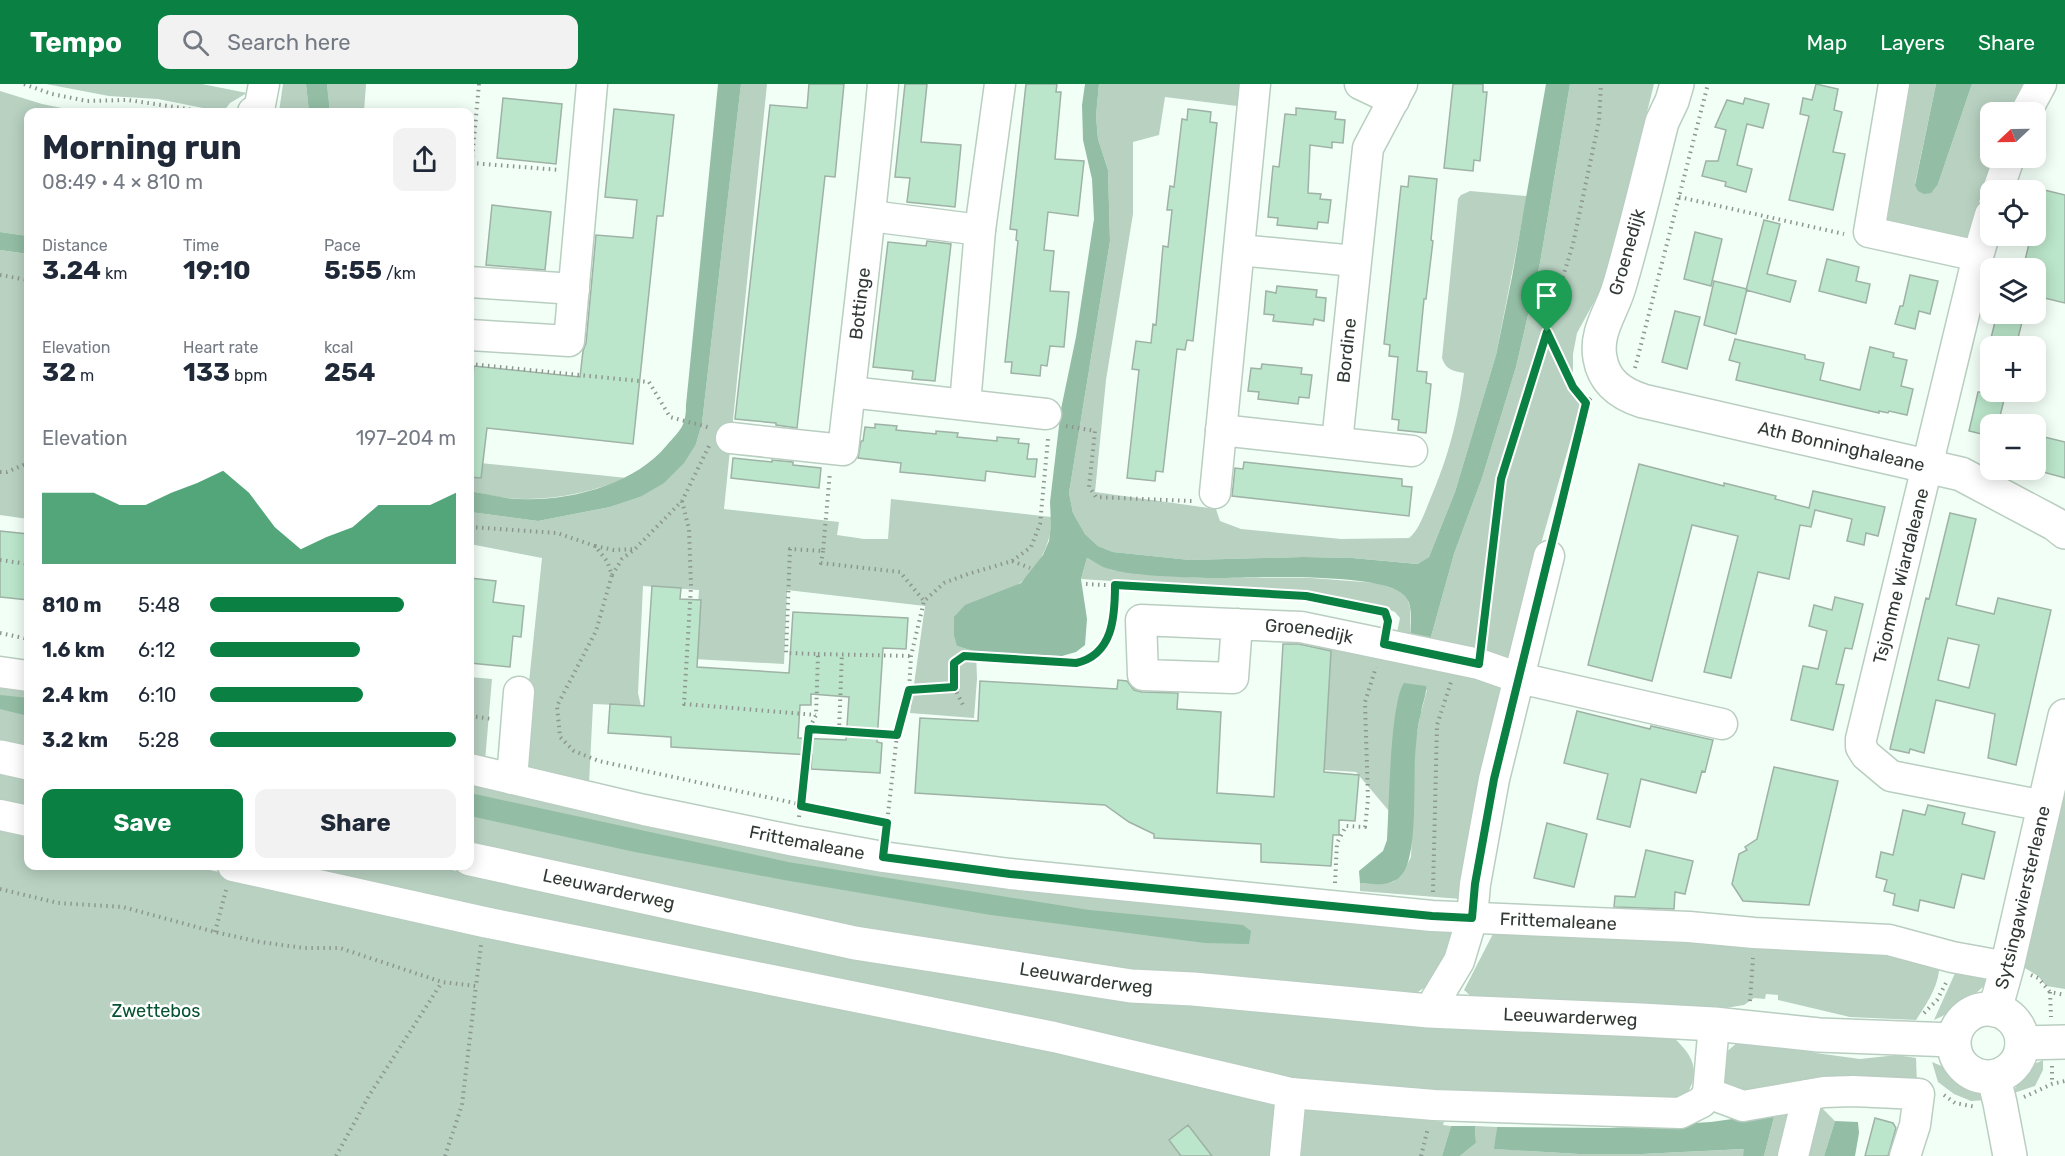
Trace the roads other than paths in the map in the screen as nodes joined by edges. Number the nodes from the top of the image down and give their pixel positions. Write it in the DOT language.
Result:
graph roads {
  1 [pos="264,84"];
  2 [pos="592,84"];
  3 [pos="883,84"];
  4 [pos="1000,84"];
  5 [pos="1255,84"];
  6 [pos="1360,84"];
  7 [pos="1665,84"];
  8 [pos="1677,84"];
  9 [pos="1894,84"];
  10 [pos="2041,84"];
  11 [pos="1398,92"];
  12 [pos="2031,102"];
  13 [pos="259,108"];
  14 [pos="1662,122"];
  15 [pos="871,216"];
  16 [pos="980,231"];
  17 [pos="1981,246"];
  18 [pos="1239,250"];
  19 [pos="1978,256"];
  20 [pos="1355,261"];
  21 [pos="474,282"];
  22 [pos="574,289"];
  23 [pos="474,335"];
  24 [pos="1612,383"];
  25 [pos="850,392"];
  26 [pos="965,404"];
  27 [pos="1047,424"];
  28 [pos="1221,430"];
  29 [pos="721,439"];
  30 [pos="1337,442"];
  31 [pos="1412,452"];
  32 [pos="1928,465"];
  33 [pos="1215,493"];
  34 [pos="2065,532"];
  35 [pos="1549,556"];
  36 [pos="1237,624"];
  37 [pos="0,672"];
  38 [pos="24,675"];
  39 [pos="1519,678"];
  40 [pos="519,692"];
  41 [pos="2065,716"];
  42 [pos="1722,724"];
  43 [pos="0,757"];
  44 [pos="2060,759"];
  45 [pos="24,762"];
  46 [pos="474,770"];
  47 [pos="512,779"];
  48 [pos="2044,806"];
  49 [pos="0,815"];
  50 [pos="24,820"];
  51 [pos="474,860"];
  52 [pos="251,870"];
  53 [pos="1472,918"];
  54 [pos="2007,968"];
  55 [pos="1995,1010"];
  56 [pos="1429,1011"];
  57 [pos="1714,1024"];
  58 [pos="1953,1040"];
  59 [pos="2065,1042"];
  60 [pos="2022,1044"];
  61 [pos="1994,1078"];
  62 [pos="1291,1093"];
  63 [pos="1708,1093"];
  64 [pos="1808,1095"];
  65 [pos="1285,1156"];
  66 [pos="1793,1156"];
  67 [pos="1905,1156"];
  68 [pos="2010,1156"];
  1 -- 13 [label="street"];
  2 -- 22 [label="street"];
  3 -- 15 [label="street, Bottinge"];
  4 -- 16 [label="street"];
  5 -- 18 [label="street"];
  6 -- 11 [label="street, Bordine"];
  7 -- 14 [label="main road, Groenedijk"];
  8 -- 14 [label="main road, Groenedijk"];
  9 -- 19 [label="street"];
  10 -- 12 [label="street"];
  11 -- 20 [label="street, Bordine"];
  14 -- 24 [label="main road, Groenedijk"];
  15 -- 16 [label="street"];
  15 -- 25 [label="street, Bottinge"];
  16 -- 26 [label="street"];
  17 -- 19 [label="street, Tsjomme Wiardaleane"];
  18 -- 20 [label="street"];
  18 -- 28 [label="street"];
  19 -- 32 [label="street, Tsjomme Wiardaleane"];
  20 -- 30 [label="street, Bordine"];
  21 -- 22 [label="street"];
  22 -- 23 [label="street"];
  24 -- 32 [label="main road, Ath Bonninghaleane"];
  25 -- 26 [label="street"];
  25 -- 29 [label="street, Bottinge"];
  26 -- 27 [label="street"];
  28 -- 30 [label="street"];
  28 -- 33 [label="street"];
  30 -- 31 [label="street"];
  32 -- 34 [label="main road, Ath Bonninghaleane"];
  32 -- 48 [label="street, Tsjomme Wiardaleane"];
  35 -- 39 [label="street"];
  36 -- 39 [label="street, Groenedijk"];
  37 -- 38 [label="street"];
  39 -- 42 [label="street, Groenedijk"];
  39 -- 53 [label="street"];
  40 -- 47 [label="street"];
  41 -- 44 [label="main road, Sytsingawiersterleane"];
  43 -- 45 [label="main road"];
  44 -- 48 [label="main road, Sytsingawiersterleane"];
  46 -- 47 [label="street, Frittemaleane"];
  47 -- 53 [label="street, Frittemaleane"];
  48 -- 54 [label="main road, Sytsingawiersterleane"];
  49 -- 50 [label="street"];
  51 -- 56 [label="main road, Leeuwarderweg"];
  52 -- 62 [label="street"];
  53 -- 54 [label="street, Frittemaleane"];
  53 -- 56 [label="street"];
  54 -- 55 [label="main road, Sytsingawiersterleane"];
  55 -- 58 [label="main road"];
  55 -- 60 [label="main road"];
  56 -- 57 [label="main road, Leeuwarderweg"];
  57 -- 58 [label="main road, Leeuwarderweg"];
  57 -- 63 [label="street"];
  58 -- 61 [label="main road"];
  59 -- 60 [label="main road"];
  60 -- 61 [label="main road"];
  61 -- 68 [label="main road"];
  62 -- 63 [label="street"];
  62 -- 65 [label="street"];
  63 -- 64 [label="street"];
  64 -- 66 [label="street"];
  64 -- 67 [label="street"];
}
